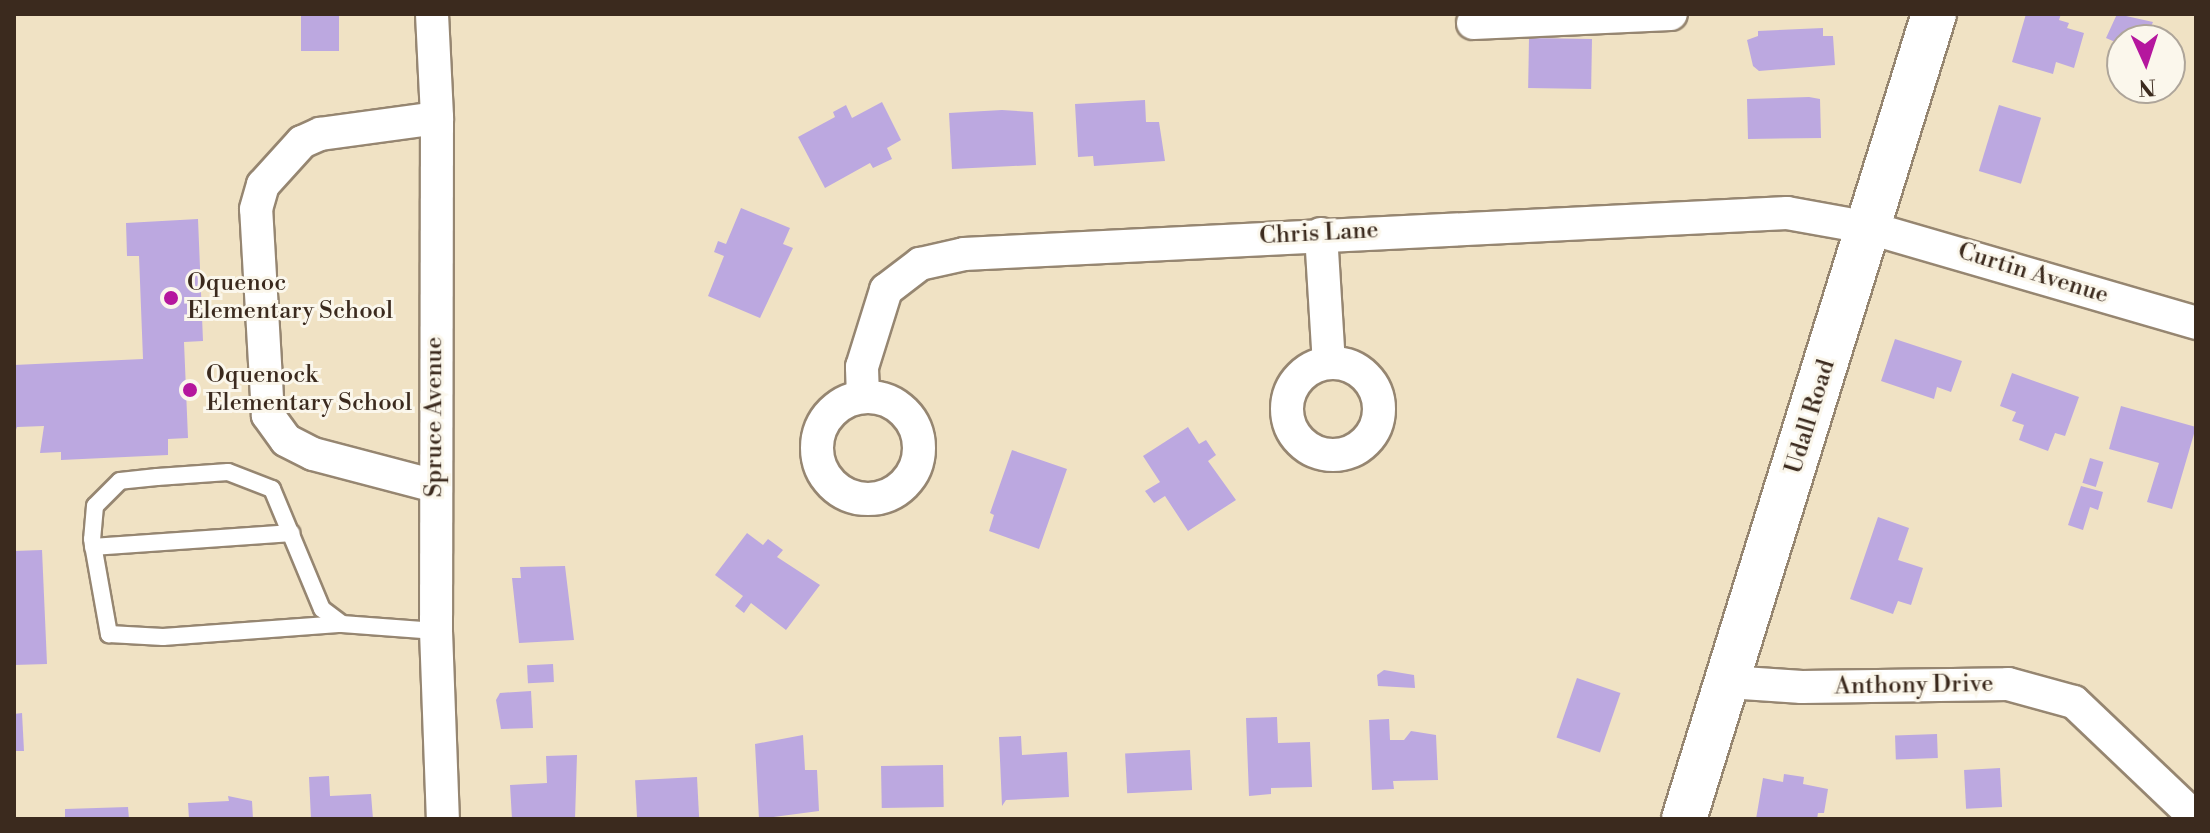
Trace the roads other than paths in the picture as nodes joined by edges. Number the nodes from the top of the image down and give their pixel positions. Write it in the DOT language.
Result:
graph roads {
  1 [pos="432,14"];
  2 [pos="1671,14"];
  3 [pos="1934,14"];
  4 [pos="1473,23"];
  5 [pos="437,118"];
  6 [pos="1870,228"];
  7 [pos="1321,234"];
  8 [pos="2196,323"];
  9 [pos="1329,363"];
  10 [pos="863,397"];
  11 [pos="435,486"];
  12 [pos="292,533"];
  13 [pos="93,547"];
  14 [pos="342,624"];
  15 [pos="436,631"];
  16 [pos="1728,682"];
  17 [pos="2196,818"];
  18 [pos="443,819"];
  19 [pos="1684,819"];
  1 -- 5 [label="street, Spruce Avenue"];
  2 -- 4 [label="street"];
  3 -- 6 [label="main road, Udall Road"];
  5 -- 11 [label="street, Spruce Avenue"];
  5 -- 11 [label="street"];
  6 -- 7 [label="street, Chris Lane"];
  6 -- 8 [label="street, Curtin Avenue"];
  6 -- 16 [label="main road, Udall Road"];
  7 -- 9 [label="street"];
  7 -- 10 [label="street, Chris Lane"];
  11 -- 15 [label="street, Spruce Avenue"];
  12 -- 13 [label="lane"];
  12 -- 13 [label="lane"];
  12 -- 14 [label="lane"];
  13 -- 14 [label="lane"];
  14 -- 15 [label="lane"];
  15 -- 18 [label="street, Spruce Avenue"];
  16 -- 17 [label="street, Anthony Drive"];
  16 -- 19 [label="main road, Udall Road"];
}
